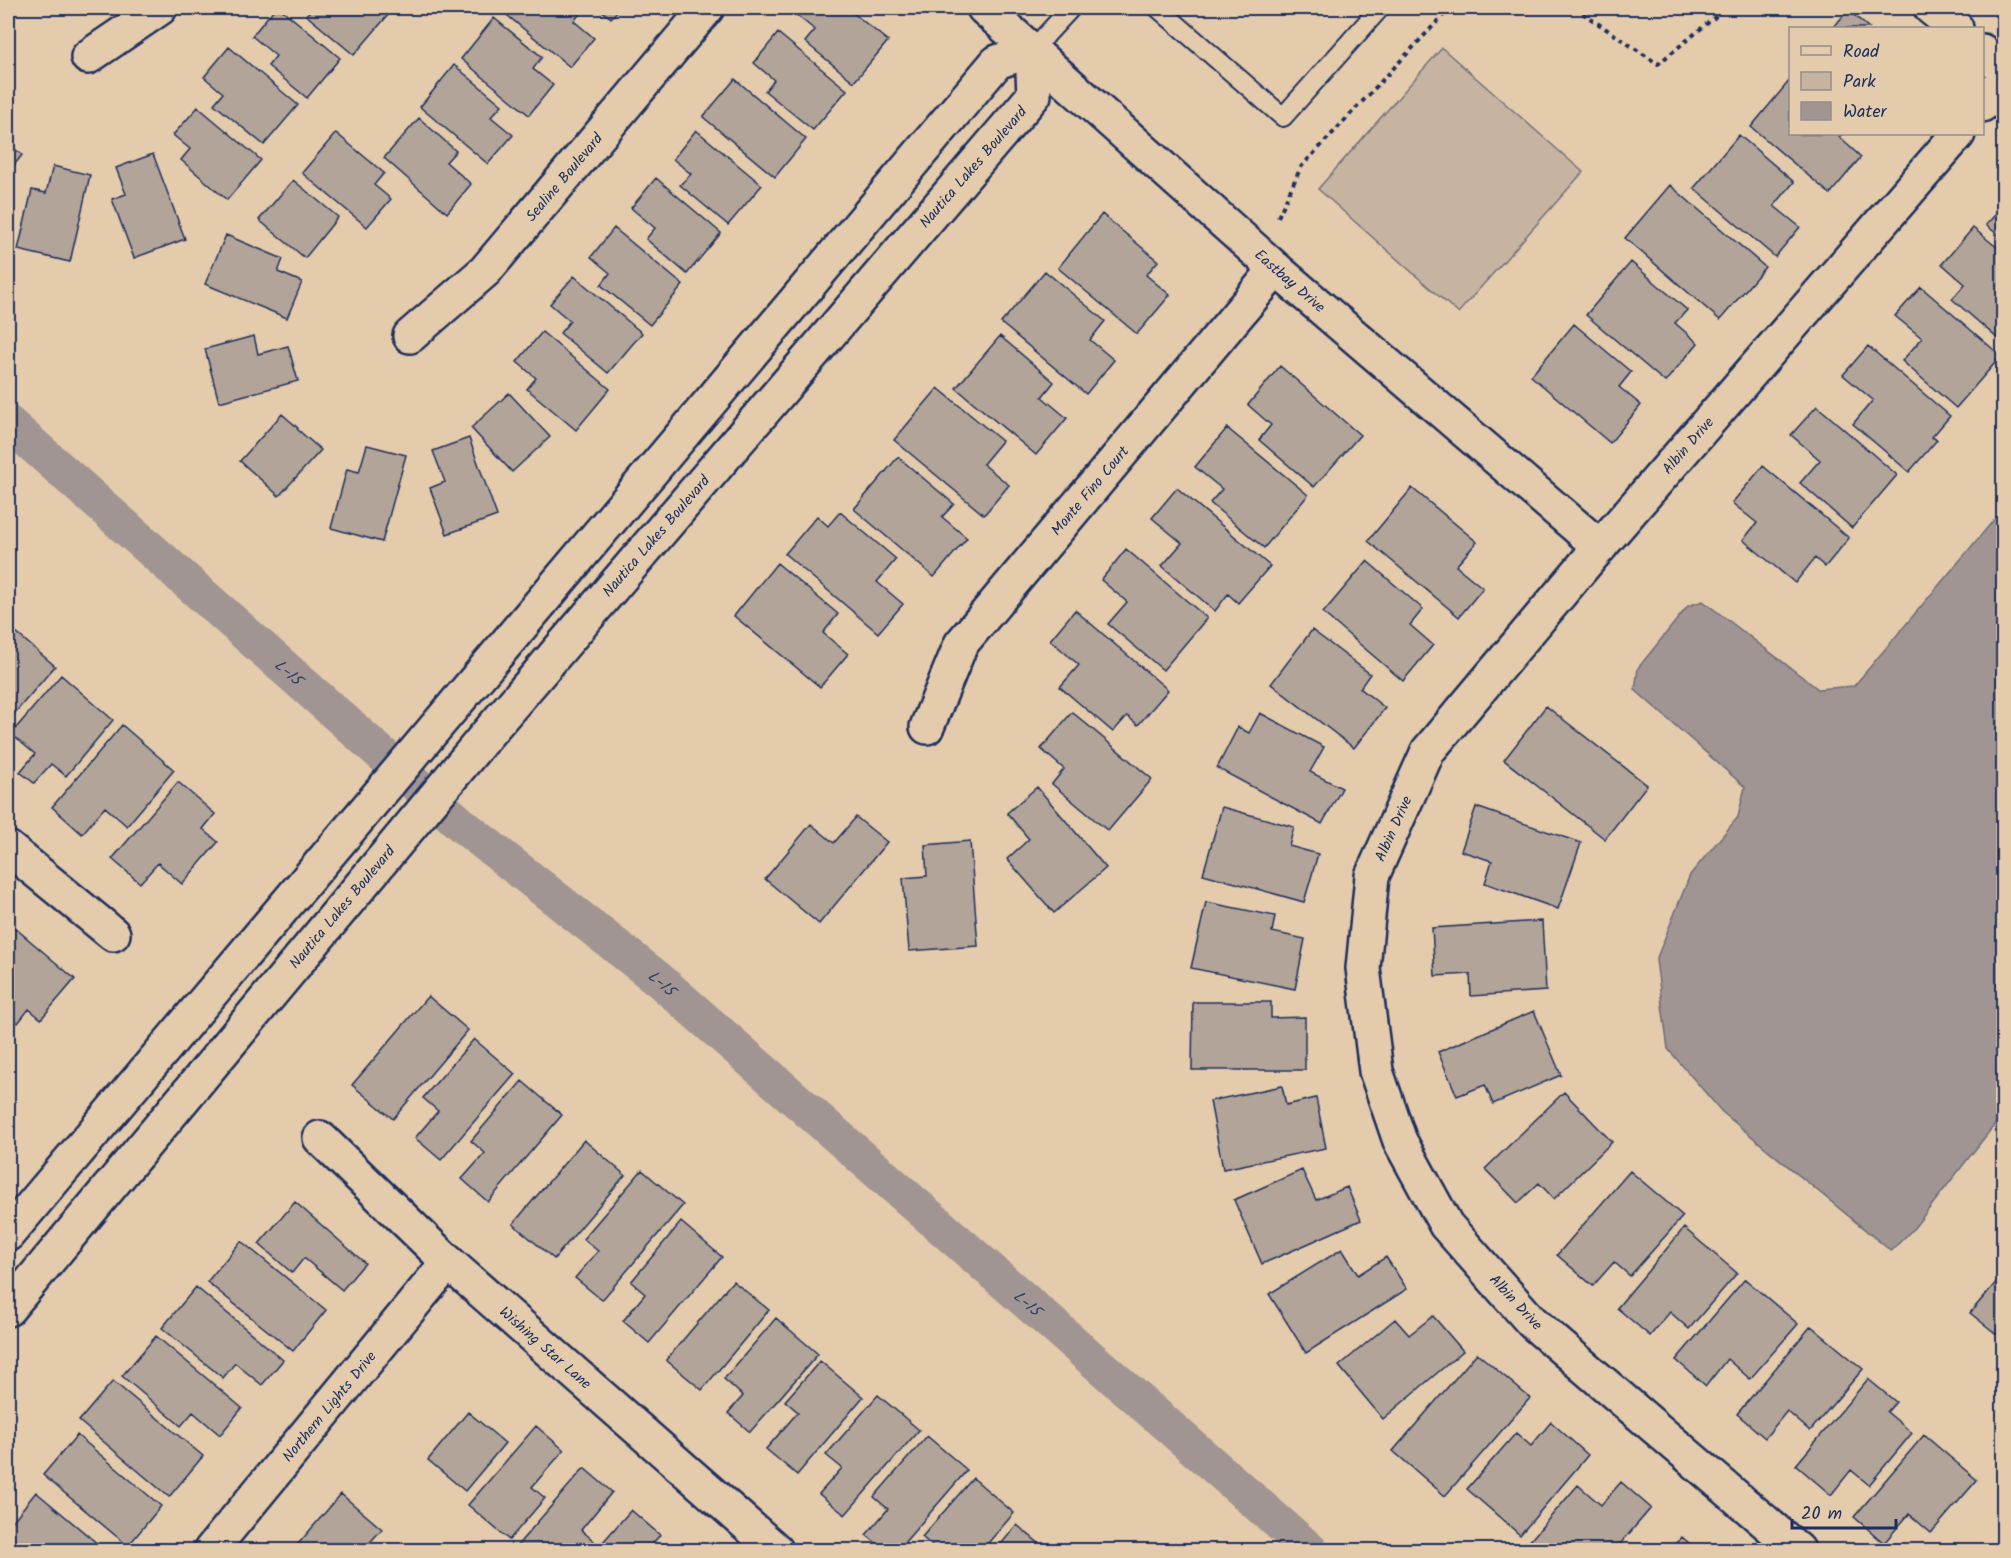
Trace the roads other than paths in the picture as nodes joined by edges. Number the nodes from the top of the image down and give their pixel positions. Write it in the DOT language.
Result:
graph roads {
  1 [pos="160,8"];
  2 [pos="707,8"];
  3 [pos="984,8"];
  4 [pos="1071,8"];
  5 [pos="1158,8"];
  6 [pos="1380,8"];
  7 [pos="1931,8"];
  8 [pos="1955,27"];
  9 [pos="1032,50"];
  10 [pos="1984,52"];
  11 [pos="88,57"];
  12 [pos="2004,69"];
  13 [pos="2004,80"];
  14 [pos="1984,104"];
  15 [pos="1957,135"];
  16 [pos="1276,269"];
  17 [pos="410,336"];
  18 [pos="1600,547"];
  19 [pos="927,727"];
  20 [pos="8,848"];
  21 [pos="113,934"];
  22 [pos="320,1138"];
  23 [pos="8,1234"];
  24 [pos="448,1262"];
  25 [pos="8,1309"];
  26 [pos="211,1551"];
  27 [pos="776,1551"];
  28 [pos="1798,1551"];
  1 -- 11 [label="street"];
  2 -- 17 [label="street, Sealine Boulevard"];
  3 -- 9 [label="street, Eastbay Drive"];
  4 -- 9 [label="lane"];
  5 -- 6 [label="lane"];
  7 -- 8 [label="street"];
  9 -- 16 [label="street, Eastbay Drive"];
  9 -- 23 [label="street"];
  9 -- 25 [label="street, Nautica Lakes Boulevard"];
  10 -- 12 [label="street"];
  13 -- 14 [label="street"];
  15 -- 18 [label="street, Albin Drive"];
  16 -- 18 [label="street, Eastbay Drive"];
  16 -- 19 [label="street, Monte Fino Court"];
  18 -- 28 [label="street, Albin Drive"];
  20 -- 21 [label="street"];
  22 -- 24 [label="street, Wishing Star Lane"];
  24 -- 26 [label="street, Northern Lights Drive"];
  24 -- 27 [label="street, Wishing Star Lane"];
}
